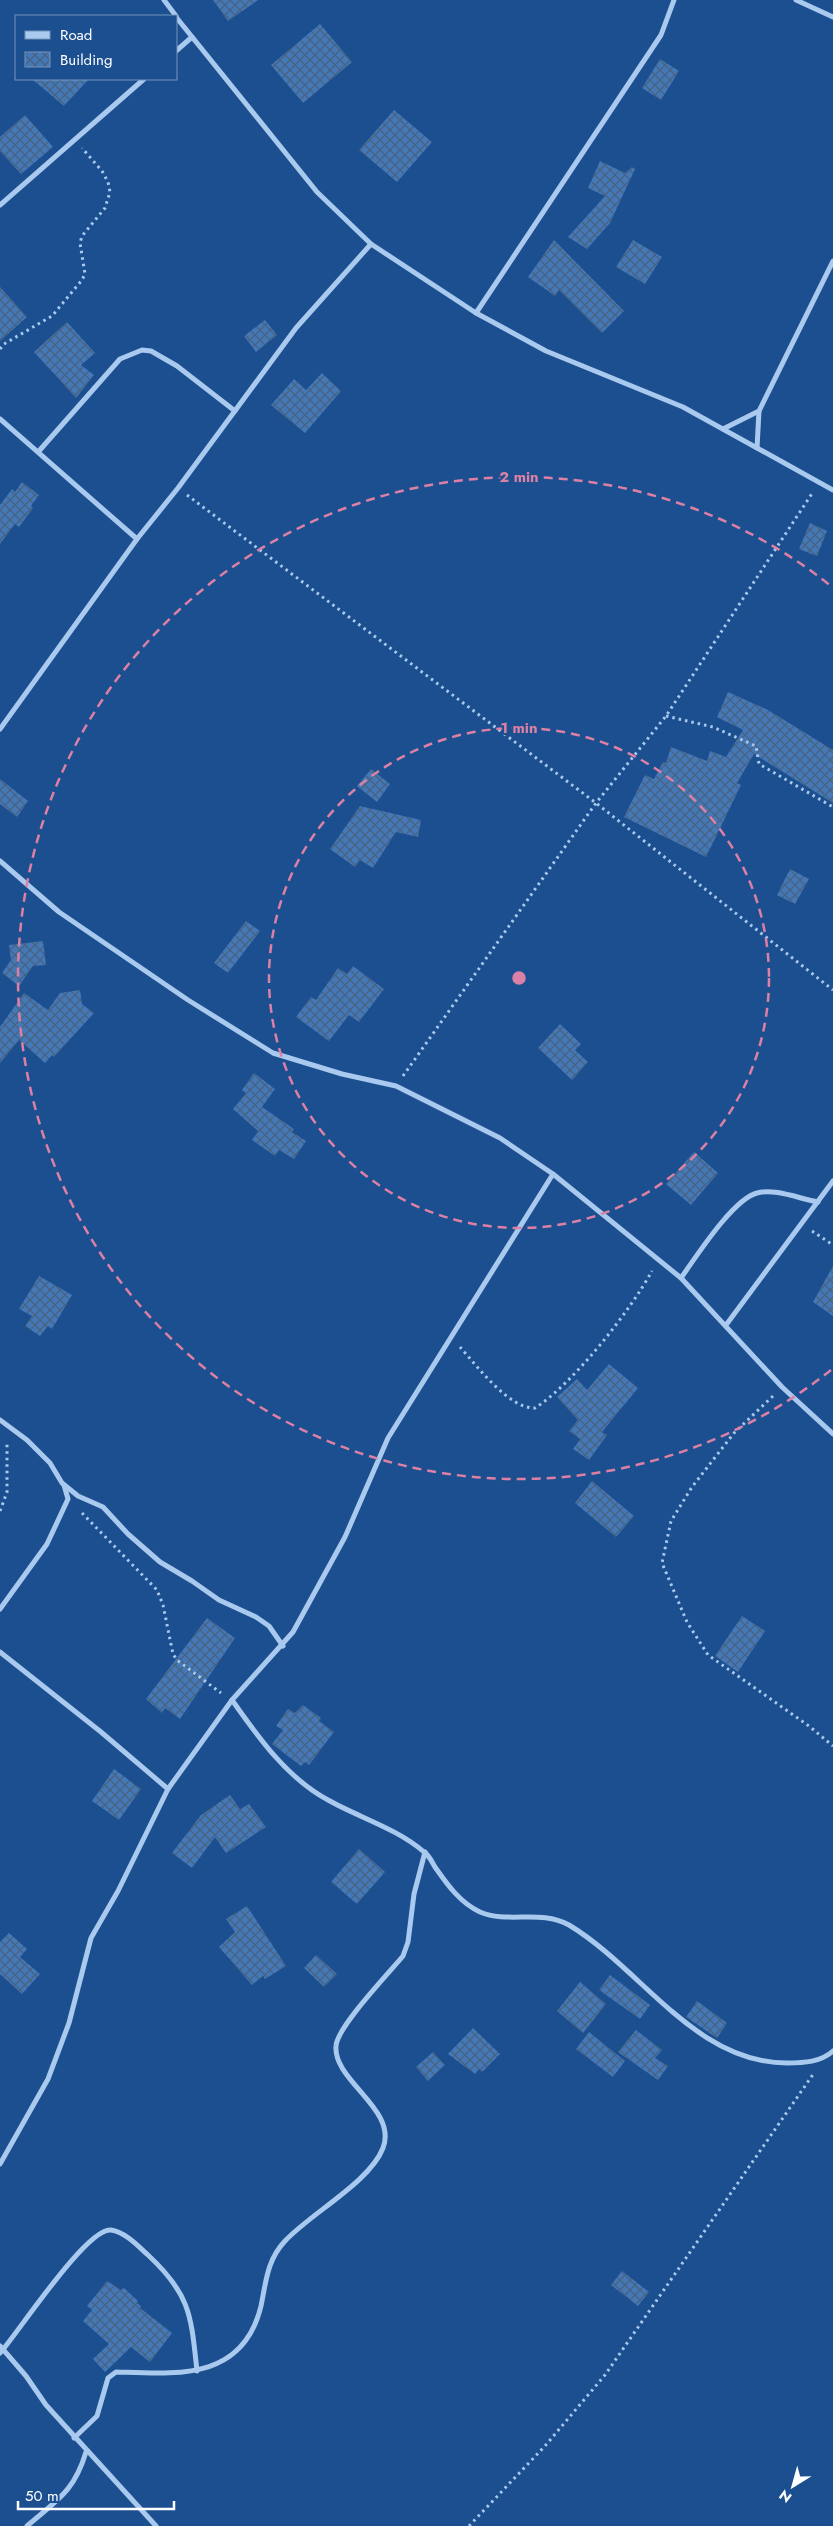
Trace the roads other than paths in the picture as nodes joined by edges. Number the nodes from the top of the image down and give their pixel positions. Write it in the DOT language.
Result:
graph roads {
  1 [pos="164,0"];
  2 [pos="674,0"];
  3 [pos="796,0"];
  4 [pos="175,15"];
  5 [pos="833,17"];
  6 [pos="178,19"];
  7 [pos="192,37"];
  8 [pos="178,49"];
  9 [pos="143,80"];
  10 [pos="0,206"];
  11 [pos="371,244"];
  12 [pos="833,261"];
  13 [pos="476,313"];
  14 [pos="235,411"];
  15 [pos="759,412"];
  16 [pos="0,419"];
  17 [pos="723,429"];
  18 [pos="757,448"];
  19 [pos="39,451"];
  20 [pos="833,490"];
  21 [pos="138,538"];
  22 [pos="0,729"];
  23 [pos="0,861"];
  24 [pos="553,1174"];
  25 [pos="833,1181"];
  26 [pos="818,1202"];
  27 [pos="681,1278"];
  28 [pos="726,1325"];
  29 [pos="0,1420"];
  30 [pos="833,1434"];
  31 [pos="62,1483"];
  32 [pos="0,1609"];
  33 [pos="283,1646"];
  34 [pos="0,1652"];
  35 [pos="232,1700"];
  36 [pos="168,1789"];
  37 [pos="425,1852"];
  38 [pos="833,2050"];
  39 [pos="0,2164"];
  40 [pos="1,2349"];
  41 [pos="197,2371"];
  42 [pos="74,2438"];
  43 [pos="86,2452"];
  44 [pos="28,2526"];
  45 [pos="156,2526"];
  1 -- 4 [label="street"];
  2 -- 13 [label="street"];
  3 -- 5 [label="street"];
  6 -- 7 [label="street"];
  7 -- 8 [label="street"];
  7 -- 11 [label="street"];
  9 -- 10 [label="street"];
  11 -- 13 [label="street"];
  11 -- 14 [label="street"];
  12 -- 15 [label="street"];
  13 -- 17 [label="street"];
  14 -- 19 [label="street"];
  14 -- 21 [label="street"];
  15 -- 17 [label="street"];
  15 -- 18 [label="street"];
  16 -- 19 [label="street"];
  17 -- 18 [label="street"];
  18 -- 20 [label="street"];
  19 -- 21 [label="street"];
  21 -- 22 [label="street"];
  23 -- 24 [label="street"];
  24 -- 27 [label="street"];
  24 -- 33 [label="street"];
  25 -- 26 [label="street"];
  26 -- 27 [label="street"];
  26 -- 28 [label="street"];
  27 -- 28 [label="street"];
  28 -- 30 [label="street"];
  29 -- 31 [label="street"];
  31 -- 32 [label="street"];
  31 -- 33 [label="street"];
  33 -- 35 [label="street"];
  34 -- 36 [label="street"];
  35 -- 36 [label="street"];
  35 -- 37 [label="street"];
  36 -- 39 [label="street"];
  37 -- 38 [label="street"];
  37 -- 41 [label="street"];
  40 -- 41 [label="street"];
  40 -- 42 [label="street"];
  41 -- 42 [label="street"];
  42 -- 43 [label="street"];
  43 -- 44 [label="street"];
  43 -- 45 [label="street"];
}
